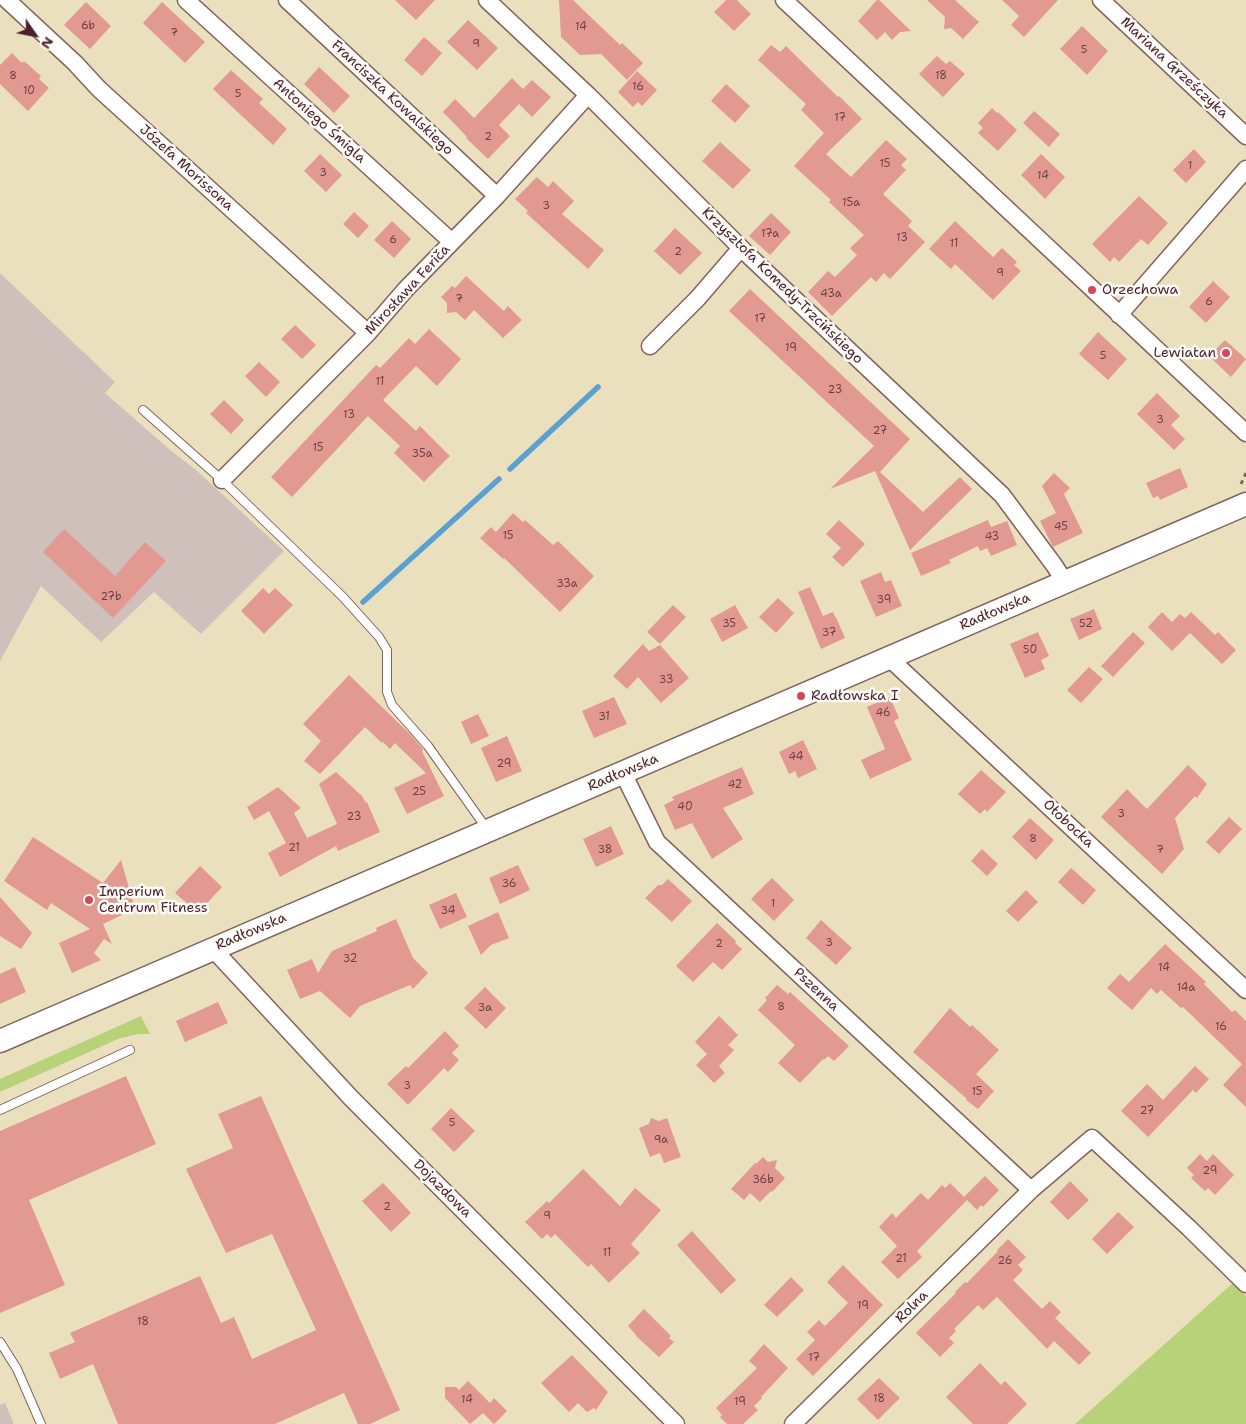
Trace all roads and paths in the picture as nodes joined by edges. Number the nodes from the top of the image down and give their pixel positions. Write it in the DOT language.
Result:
graph roads {
  1 [pos="7,0"];
  2 [pos="186,0"];
  3 [pos="287,0"];
  4 [pos="487,0"];
  5 [pos="784,0"];
  6 [pos="1102,0"];
  7 [pos="588,95"];
  8 [pos="1246,136"];
  9 [pos="1246,168"];
  10 [pos="497,196"];
  11 [pos="452,242"];
  12 [pos="741,248"];
  13 [pos="1119,315"];
  14 [pos="368,333"];
  15 [pos="650,346"];
  16 [pos="143,410"];
  17 [pos="1246,433"];
  18 [pos="222,480"];
  19 [pos="1246,504"];
  20 [pos="1064,582"];
  21 [pos="889,658"];
  22 [pos="623,773"];
  23 [pos="489,830"];
  24 [pos="213,949"];
  25 [pos="1246,990"];
  26 [pos="0,1041"];
  27 [pos="130,1050"];
  28 [pos="0,1110"];
  29 [pos="1031,1190"];
  30 [pos="1246,1284"];
  31 [pos="0,1342"];
  32 [pos="41,1424"];
  33 [pos="676,1424"];
  34 [pos="794,1424"];
  1 -- 14 [label="street, Józefa Morissona"];
  2 -- 11 [label="street, Antoniego Śmigla"];
  3 -- 10 [label="street, Franciszka Kowalskiego"];
  4 -- 7 [label="street, Krzysztofa Komedy-Trzcińskiego"];
  5 -- 13 [label="street"];
  6 -- 8 [label="street, Mariana Grześczyka"];
  7 -- 10 [label="street, Mirosława Feriča"];
  7 -- 12 [label="street, Krzysztofa Komedy-Trzcińskiego"];
  9 -- 13 [label="street"];
  10 -- 11 [label="street, Mirosława Feriča"];
  11 -- 14 [label="street, Mirosława Feriča"];
  12 -- 15 [label="street"];
  12 -- 20 [label="street, Krzysztofa Komedy-Trzcińskiego"];
  13 -- 17 [label="street"];
  14 -- 18 [label="street, Mirosława Feriča"];
  16 -- 18 [label="lane"];
  18 -- 23 [label="lane"];
  19 -- 20 [label="street, Radłowska"];
  20 -- 21 [label="street, Radłowska"];
  21 -- 22 [label="street, Radłowska"];
  21 -- 25 [label="street, Ołobocka"];
  22 -- 23 [label="street, Radłowska"];
  22 -- 29 [label="street, Pszenna"];
  23 -- 24 [label="street, Radłowska"];
  24 -- 26 [label="street, Radłowska"];
  24 -- 33 [label="street, Dojazdowa"];
  27 -- 28 [label="lane"];
  29 -- 30 [label="street, Rolna"];
  29 -- 34 [label="street, Rolna"];
  31 -- 32 [label="lane"];
}
